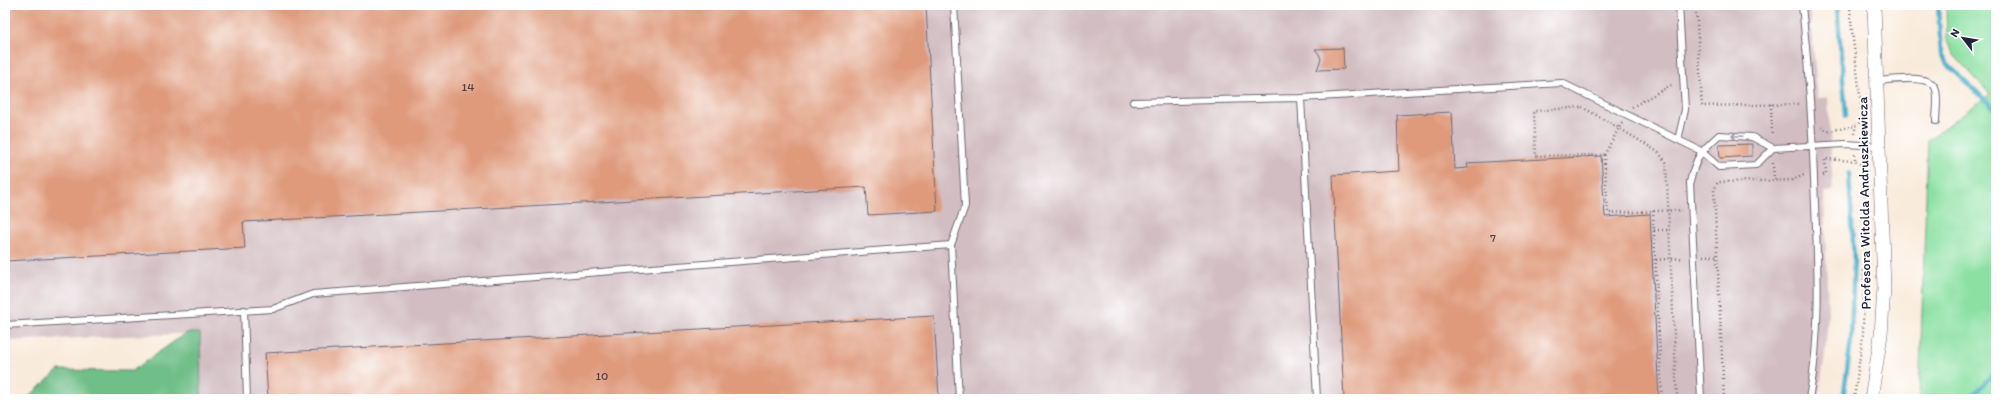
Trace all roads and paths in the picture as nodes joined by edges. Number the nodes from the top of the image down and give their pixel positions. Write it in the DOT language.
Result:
graph roads {
  1 [pos="954,5"];
  2 [pos="1679,5"];
  3 [pos="1696,5"];
  4 [pos="1802,5"];
  5 [pos="1850,5"];
  6 [pos="1874,5"];
  7 [pos="1684,78"];
  8 [pos="1878,81"];
  9 [pos="1301,98"];
  10 [pos="1132,102"];
  11 [pos="1811,103"];
  12 [pos="1627,116"];
  13 [pos="1936,121"];
  14 [pos="1822,122"];
  15 [pos="1855,126"];
  16 [pos="1619,128"];
  17 [pos="1678,140"];
  18 [pos="1855,144"];
  19 [pos="1813,146"];
  20 [pos="1880,146"];
  21 [pos="1773,148"];
  22 [pos="1701,151"];
  23 [pos="1604,155"];
  24 [pos="1855,161"];
  25 [pos="1814,175"];
  26 [pos="1691,210"];
  27 [pos="1653,211"];
  28 [pos="1669,211"];
  29 [pos="1654,230"];
  30 [pos="1669,230"];
  31 [pos="951,245"];
  32 [pos="244,310"];
  33 [pos="5,325"];
  34 [pos="247,399"];
  35 [pos="959,399"];
  36 [pos="1317,399"];
  37 [pos="1662,399"];
  38 [pos="1677,399"];
  39 [pos="1701,399"];
  40 [pos="1724,399"];
  41 [pos="1809,399"];
  42 [pos="1854,399"];
  43 [pos="1871,399"];
  1 -- 31 [label="lane"];
  2 -- 7 [label="lane"];
  3 -- 11 [label="path"];
  4 -- 11 [label="lane"];
  5 -- 15 [label="path"];
  6 -- 8 [label="street, Profesora Witolda Andruszkiewicza"];
  7 -- 12 [label="path"];
  7 -- 17 [label="lane"];
  8 -- 13 [label="lane"];
  8 -- 20 [label="street, Profesora Witolda Andruszkiewicza"];
  9 -- 10 [label="lane"];
  9 -- 12 [label="lane"];
  9 -- 36 [label="lane"];
  11 -- 19 [label="lane"];
  12 -- 16 [label="path"];
  12 -- 17 [label="lane"];
  14 -- 15 [label="path"];
  15 -- 18 [label="path"];
  16 -- 23 [label="path"];
  16 -- 23 [label="path"];
  16 -- 28 [label="path"];
  17 -- 22 [label="lane"];
  18 -- 19 [label="lane"];
  18 -- 20 [label="lane"];
  18 -- 24 [label="path"];
  19 -- 21 [label="lane"];
  19 -- 25 [label="lane"];
  20 -- 43 [label="street, Profesora Witolda Andruszkiewicza"];
  21 -- 22 [label="lane, one-way"];
  21 -- 22 [label="lane"];
  22 -- 26 [label="lane"];
  23 -- 27 [label="path"];
  24 -- 25 [label="path"];
  24 -- 42 [label="path"];
  25 -- 40 [label="path"];
  25 -- 41 [label="lane"];
  26 -- 28 [label="path"];
  26 -- 39 [label="lane"];
  27 -- 28 [label="path"];
  27 -- 29 [label="path"];
  28 -- 30 [label="path"];
  29 -- 30 [label="path"];
  29 -- 37 [label="path"];
  30 -- 38 [label="path"];
  31 -- 32 [label="lane"];
  31 -- 35 [label="lane"];
  32 -- 33 [label="lane"];
  32 -- 34 [label="lane"];
}
